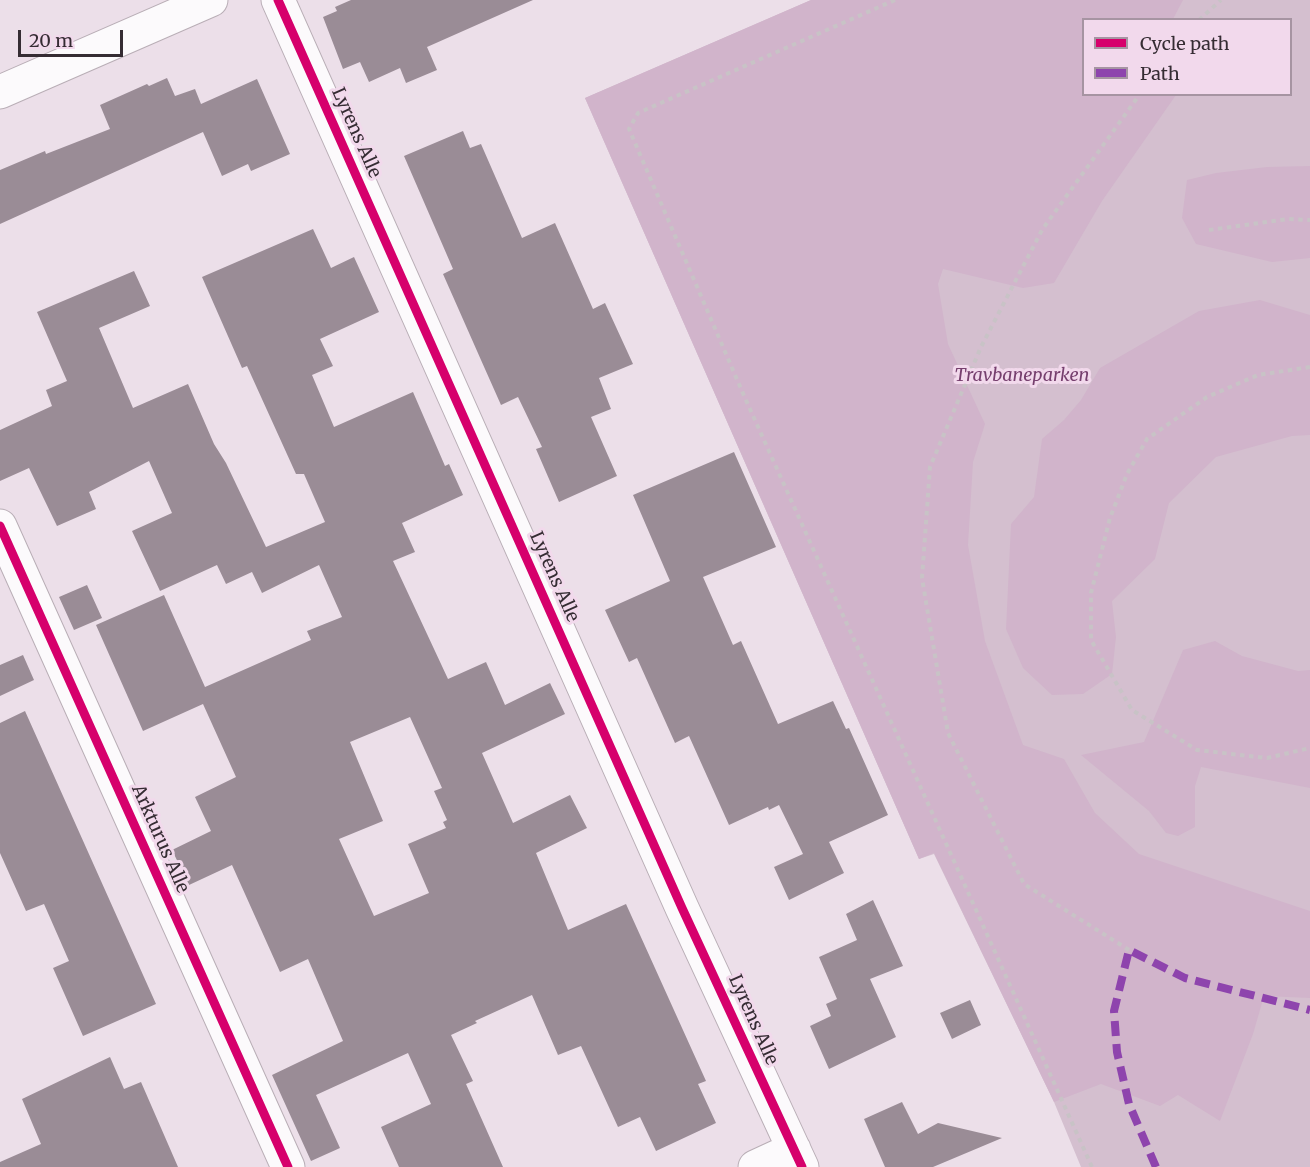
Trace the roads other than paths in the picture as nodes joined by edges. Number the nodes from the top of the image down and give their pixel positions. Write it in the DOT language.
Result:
graph roads {
  1 [pos="211,0"];
  2 [pos="278,0"];
  3 [pos="0,92"];
  4 [pos="0,526"];
  5 [pos="798,1158"];
  6 [pos="288,1167"];
  7 [pos="755,1167"];
  1 -- 3 [label="street"];
  2 -- 5 [label="street, Lyrens Alle"];
  4 -- 6 [label="street, Arkturus Alle"];
  5 -- 7 [label="street"];
}
